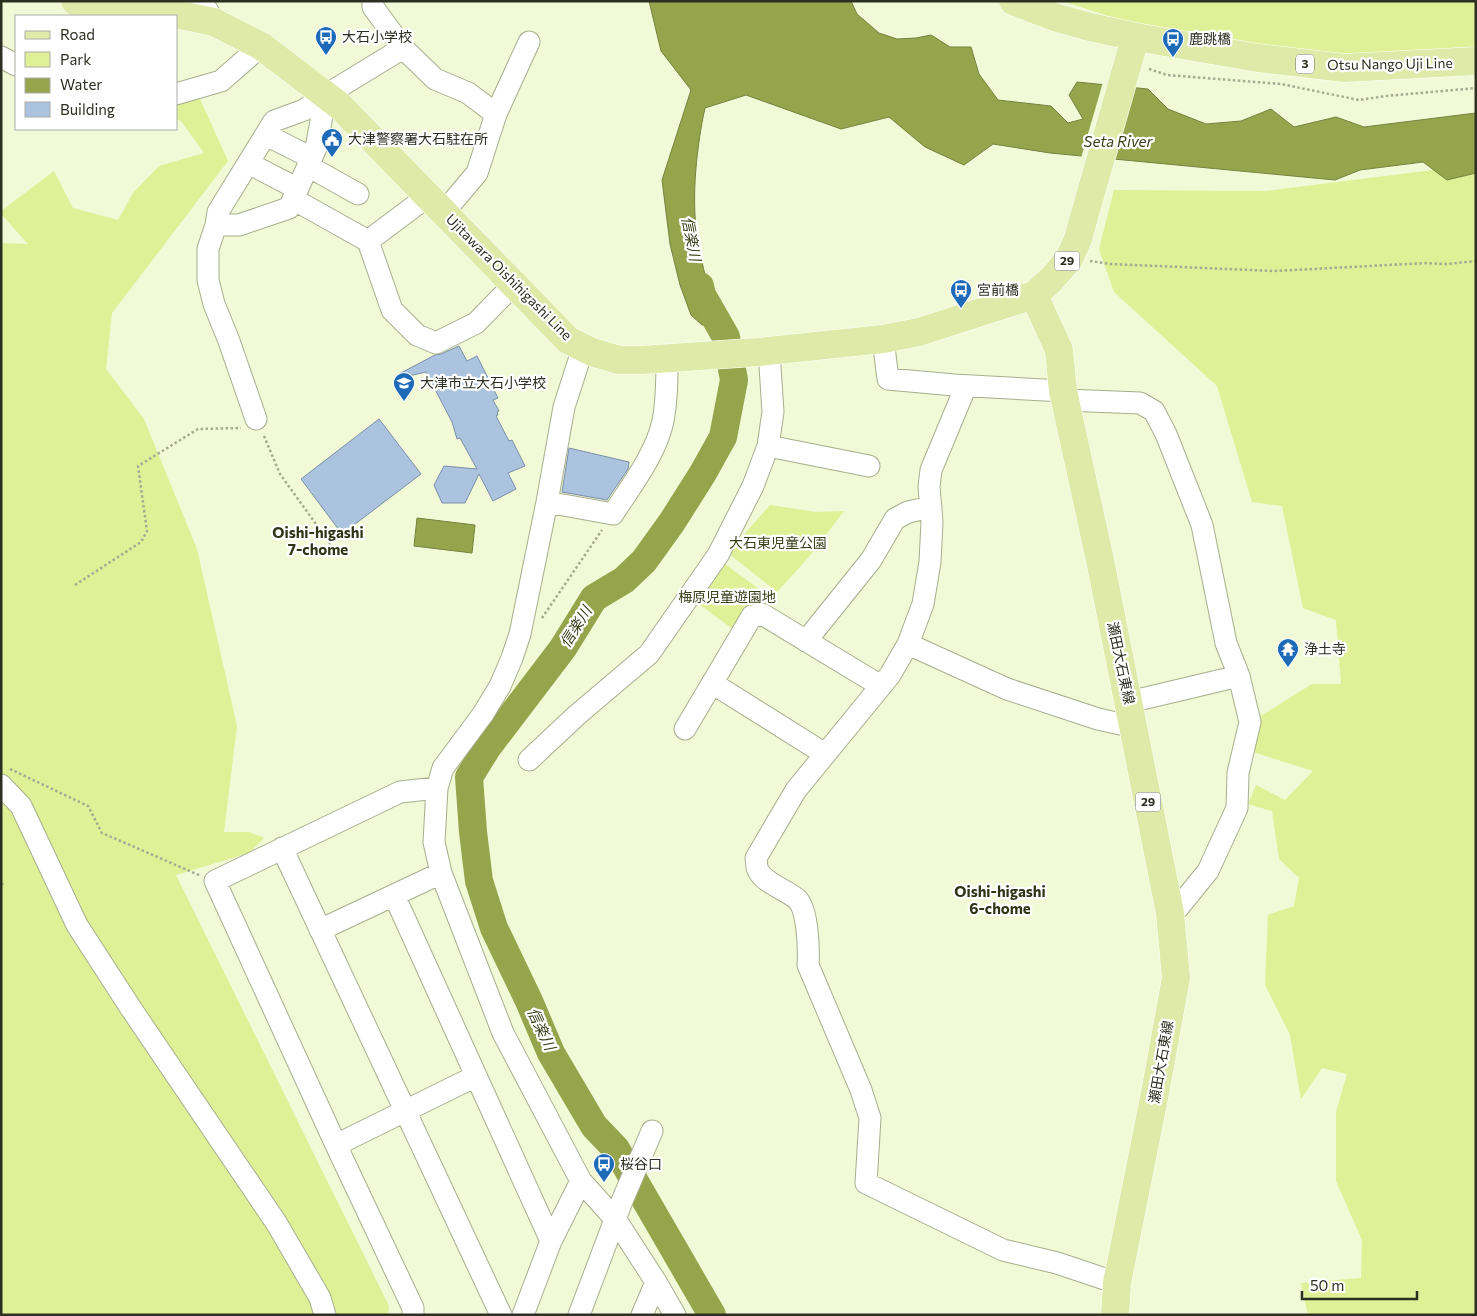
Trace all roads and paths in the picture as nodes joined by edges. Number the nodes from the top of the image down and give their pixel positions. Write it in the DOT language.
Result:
graph roads {
  1 [pos="75,1"];
  2 [pos="372,1"];
  3 [pos="1013,1"];
  4 [pos="133,5"];
  5 [pos="208,11"];
  6 [pos="529,42"];
  7 [pos="1134,43"];
  8 [pos="261,46"];
  9 [pos="403,48"];
  10 [pos="1,57"];
  11 [pos="1476,61"];
  12 [pos="15,64"];
  13 [pos="178,93"];
  14 [pos="326,95"];
  15 [pos="496,114"];
  16 [pos="266,135"];
  17 [pos="310,162"];
  18 [pos="248,163"];
  19 [pos="296,194"];
  20 [pos="358,194"];
  21 [pos="436,204"];
  22 [pos="216,225"];
  23 [pos="368,241"];
  24 [pos="1069,259"];
  25 [pos="1476,261"];
  26 [pos="514,284"];
  27 [pos="1034,295"];
  28 [pos="883,339"];
  29 [pos="583,348"];
  30 [pos="764,352"];
  31 [pos="673,358"];
  32 [pos="966,386"];
  33 [pos="1064,396"];
  34 [pos="256,419"];
  35 [pos="768,446"];
  36 [pos="869,466"];
  37 [pos="547,502"];
  38 [pos="931,507"];
  39 [pos="613,514"];
  40 [pos="331,545"];
  41 [pos="74,585"];
  42 [pos="520,634"];
  43 [pos="806,641"];
  44 [pos="908,644"];
  45 [pos="1240,676"];
  46 [pos="712,683"];
  47 [pos="880,686"];
  48 [pos="1131,715"];
  49 [pos="685,729"];
  50 [pos="825,754"];
  51 [pos="529,760"];
  52 [pos="4,777"];
  53 [pos="437,788"];
  54 [pos="282,848"];
  55 [pos="441,873"];
  56 [pos="215,882"];
  57 [pos="1,884"];
  58 [pos="6,884"];
  59 [pos="394,895"];
  60 [pos="1170,913"];
  61 [pos="320,930"];
  62 [pos="476,1076"];
  63 [pos="405,1111"];
  64 [pos="652,1131"];
  65 [pos="336,1145"];
  66 [pos="580,1181"];
  67 [pos="619,1210"];
  68 [pos="551,1241"];
  69 [pos="656,1282"];
  70 [pos="1116,1283"];
  71 [pos="325,1315"];
  72 [pos="413,1315"];
  73 [pos="501,1315"];
  74 [pos="523,1315"];
  75 [pos="579,1315"];
  76 [pos="642,1315"];
  77 [pos="675,1315"];
  78 [pos="1116,1315"];
  1 -- 4 [label="main road, Ujitawara Oishihigashi Line"];
  2 -- 9 [label="street"];
  3 -- 7 [label="main road, Otsu Nango Uji Line / 3"];
  4 -- 5 [label="main road, Ujitawara Oishihigashi Line"];
  5 -- 8 [label="main road, Ujitawara Oishihigashi Line"];
  6 -- 15 [label="street"];
  7 -- 11 [label="main road, Otsu Nango Uji Line / 3"];
  7 -- 24 [label="main road, 29, bridge"];
  8 -- 13 [label="street"];
  8 -- 14 [label="main road, Ujitawara Oishihigashi Line"];
  9 -- 14 [label="street"];
  9 -- 15 [label="street"];
  10 -- 12 [label="street"];
  14 -- 16 [label="street"];
  14 -- 17 [label="street"];
  14 -- 21 [label="main road, Ujitawara Oishihigashi Line"];
  15 -- 21 [label="street"];
  16 -- 17 [label="street"];
  16 -- 18 [label="street"];
  17 -- 19 [label="street"];
  17 -- 20 [label="street"];
  18 -- 19 [label="street"];
  18 -- 22 [label="street"];
  19 -- 22 [label="street"];
  19 -- 23 [label="street"];
  21 -- 23 [label="street"];
  21 -- 26 [label="main road, Ujitawara Oishihigashi Line"];
  22 -- 34 [label="street"];
  23 -- 26 [label="street"];
  24 -- 25 [label="path"];
  24 -- 27 [label="main road, 29"];
  26 -- 29 [label="main road, Ujitawara Oishihigashi Line"];
  27 -- 28 [label="main road, Ujitawara Oishihigashi Line"];
  27 -- 33 [label="main road, 瀬田大石東線 / 29"];
  28 -- 30 [label="main road, Ujitawara Oishihigashi Line"];
  28 -- 32 [label="street"];
  29 -- 31 [label="main road, Ujitawara Oishihigashi Line"];
  29 -- 37 [label="street"];
  30 -- 31 [label="main road, Ujitawara Oishihigashi Line"];
  30 -- 35 [label="street"];
  31 -- 39 [label="street"];
  32 -- 33 [label="street"];
  32 -- 38 [label="street"];
  33 -- 45 [label="street"];
  33 -- 48 [label="main road, 瀬田大石東線 / 29"];
  34 -- 40 [label="path"];
  34 -- 41 [label="path"];
  35 -- 36 [label="street"];
  35 -- 51 [label="street"];
  37 -- 39 [label="street"];
  37 -- 42 [label="street"];
  38 -- 43 [label="street"];
  38 -- 44 [label="street"];
  39 -- 42 [label="path"];
  42 -- 53 [label="street"];
  43 -- 46 [label="street"];
  43 -- 47 [label="street"];
  44 -- 47 [label="street"];
  44 -- 48 [label="street"];
  45 -- 48 [label="street"];
  45 -- 60 [label="street"];
  46 -- 49 [label="street"];
  46 -- 50 [label="street"];
  47 -- 50 [label="street"];
  48 -- 60 [label="main road, 瀬田大石東線 / 29"];
  50 -- 70 [label="street"];
  52 -- 56 [label="path"];
  52 -- 71 [label="street"];
  53 -- 54 [label="street"];
  53 -- 55 [label="street"];
  54 -- 56 [label="street"];
  54 -- 61 [label="street"];
  55 -- 59 [label="street"];
  55 -- 66 [label="street"];
  56 -- 65 [label="street"];
  57 -- 58 [label="path"];
  59 -- 61 [label="street"];
  59 -- 62 [label="street"];
  60 -- 70 [label="main road, 瀬田大石東線 / 29"];
  61 -- 63 [label="street"];
  62 -- 63 [label="street"];
  62 -- 68 [label="street"];
  63 -- 65 [label="street"];
  63 -- 73 [label="street"];
  64 -- 67 [label="street"];
  65 -- 72 [label="street"];
  66 -- 67 [label="street"];
  66 -- 68 [label="street"];
  67 -- 69 [label="street"];
  67 -- 75 [label="street"];
  68 -- 74 [label="street"];
  69 -- 76 [label="street"];
  69 -- 77 [label="street"];
  70 -- 78 [label="main road, 瀬田大石東線 / 29"];
}
